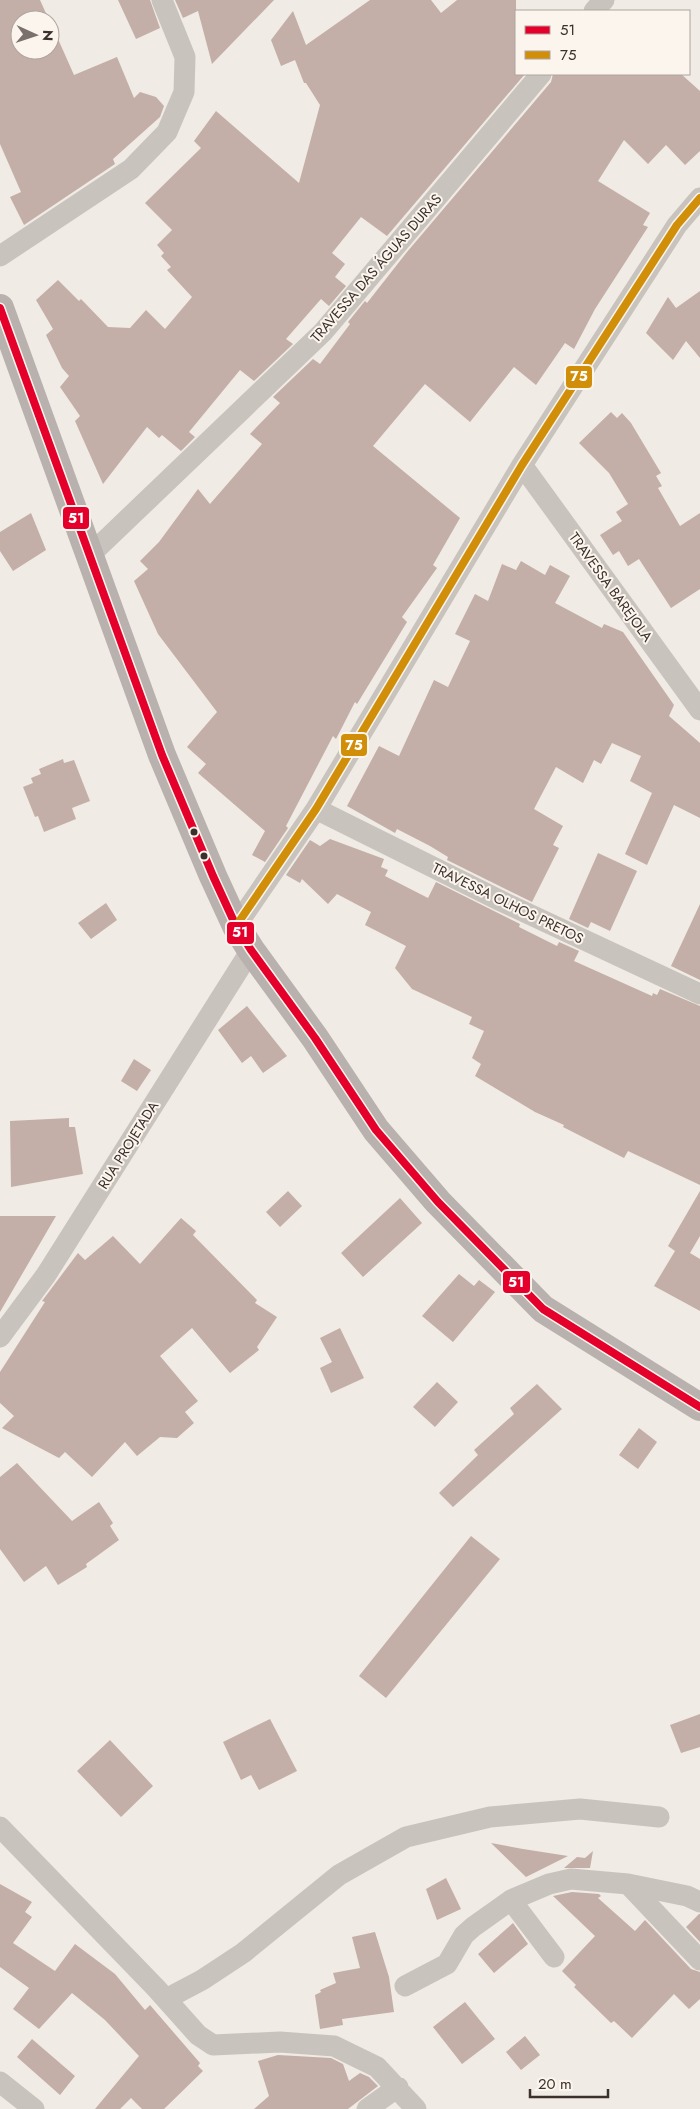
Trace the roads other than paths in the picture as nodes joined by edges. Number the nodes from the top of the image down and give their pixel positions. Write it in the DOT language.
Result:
graph roads {
  1 [pos="162,0"];
  2 [pos="604,0"];
  3 [pos="595,10"];
  4 [pos="541,75"];
  5 [pos="700,198"];
  6 [pos="0,256"];
  7 [pos="0,308"];
  8 [pos="522,465"];
  9 [pos="90,556"];
  10 [pos="700,710"];
  11 [pos="316,809"];
  12 [pos="236,926"];
  13 [pos="251,950"];
  14 [pos="700,994"];
  15 [pos="8,1315"];
  16 [pos="0,1337"];
  17 [pos="700,1407"];
  18 [pos="659,1817"];
  19 [pos="0,1827"];
  20 [pos="628,1884"];
  21 [pos="511,1900"];
  22 [pos="700,1902"];
  23 [pos="554,1957"];
  24 [pos="700,1960"];
  25 [pos="405,1986"];
  26 [pos="166,1999"];
  27 [pos="0,2082"];
  28 [pos="398,2087"];
  29 [pos="34,2109"];
  30 [pos="367,2109"];
  31 [pos="416,2109"];
  1 -- 6 [label="street"];
  2 -- 3 [label="street"];
  4 -- 9 [label="street, TRAVESSA DAS ÁGUAS DURAS"];
  5 -- 8 [label="street"];
  7 -- 9 [label="main road"];
  8 -- 10 [label="street, TRAVESSA BAREJOLA"];
  8 -- 11 [label="street"];
  9 -- 12 [label="main road"];
  11 -- 12 [label="street"];
  11 -- 14 [label="street, TRAVESSA OLHOS PRETOS"];
  12 -- 13 [label="main road"];
  13 -- 15 [label="street, RUA PROJETADA"];
  13 -- 17 [label="main road"];
  15 -- 16 [label="street, RUA PROJETADA"];
  18 -- 26 [label="street"];
  19 -- 26 [label="street"];
  20 -- 21 [label="street"];
  20 -- 22 [label="street"];
  20 -- 24 [label="street"];
  21 -- 23 [label="street"];
  21 -- 25 [label="street"];
  26 -- 28 [label="street"];
  27 -- 29 [label="street"];
  28 -- 30 [label="street"];
  28 -- 31 [label="street"];
}
